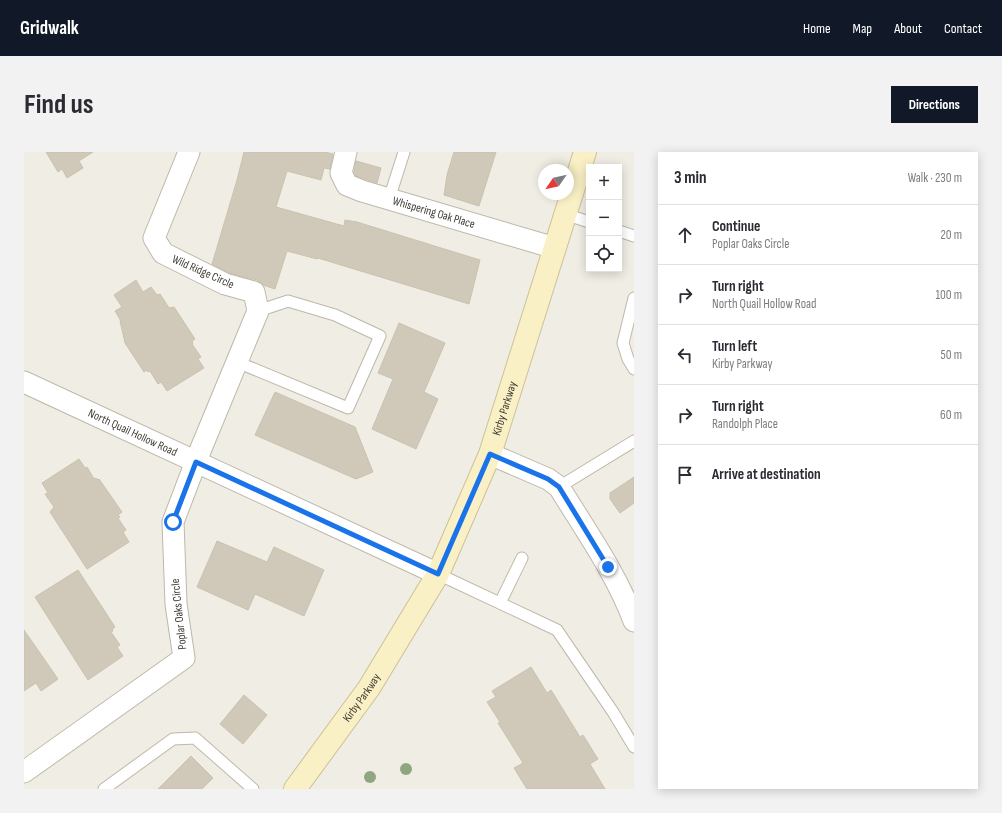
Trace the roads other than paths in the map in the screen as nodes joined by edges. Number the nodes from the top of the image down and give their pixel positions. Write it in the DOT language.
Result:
graph roads {
  1 [pos="189,152"];
  2 [pos="346,152"];
  3 [pos="404,152"];
  4 [pos="585,152"];
  5 [pos="389,199"];
  6 [pos="565,214"];
  7 [pos="586,221"];
  8 [pos="622,232"];
  9 [pos="634,236"];
  10 [pos="555,248"];
  11 [pos="634,298"];
  12 [pos="258,311"];
  13 [pos="237,362"];
  14 [pos="634,369"];
  15 [pos="24,382"];
  16 [pos="634,441"];
  17 [pos="490,454"];
  18 [pos="198,456"];
  19 [pos="559,487"];
  20 [pos="522,558"];
  21 [pos="438,574"];
  22 [pos="500,603"];
  23 [pos="634,621"];
  24 [pos="634,747"];
  25 [pos="24,772"];
  26 [pos="104,789"];
  27 [pos="253,789"];
  28 [pos="295,789"];
  1 -- 12 [label="street, Wild Ridge Circle"];
  2 -- 5 [label="street, Whispering Oak Place"];
  3 -- 5 [label="lane"];
  4 -- 6 [label="main road, Kirby Parkway"];
  5 -- 10 [label="street, Whispering Oak Place"];
  6 -- 7 [label="lane"];
  6 -- 10 [label="main road, Kirby Parkway"];
  8 -- 9 [label="lane"];
  10 -- 17 [label="main road, Kirby Parkway"];
  11 -- 14 [label="lane"];
  12 -- 13 [label="street"];
  12 -- 13 [label="lane"];
  13 -- 18 [label="street"];
  15 -- 18 [label="street, North Quail Hollow Road"];
  16 -- 19 [label="lane"];
  17 -- 19 [label="street"];
  17 -- 21 [label="main road, Kirby Parkway"];
  18 -- 21 [label="street, North Quail Hollow Road"];
  18 -- 25 [label="street, Poplar Oaks Circle"];
  19 -- 23 [label="street"];
  20 -- 22 [label="lane"];
  21 -- 22 [label="lane"];
  21 -- 28 [label="main road, Kirby Parkway"];
  22 -- 24 [label="lane"];
  26 -- 27 [label="lane"];
}
